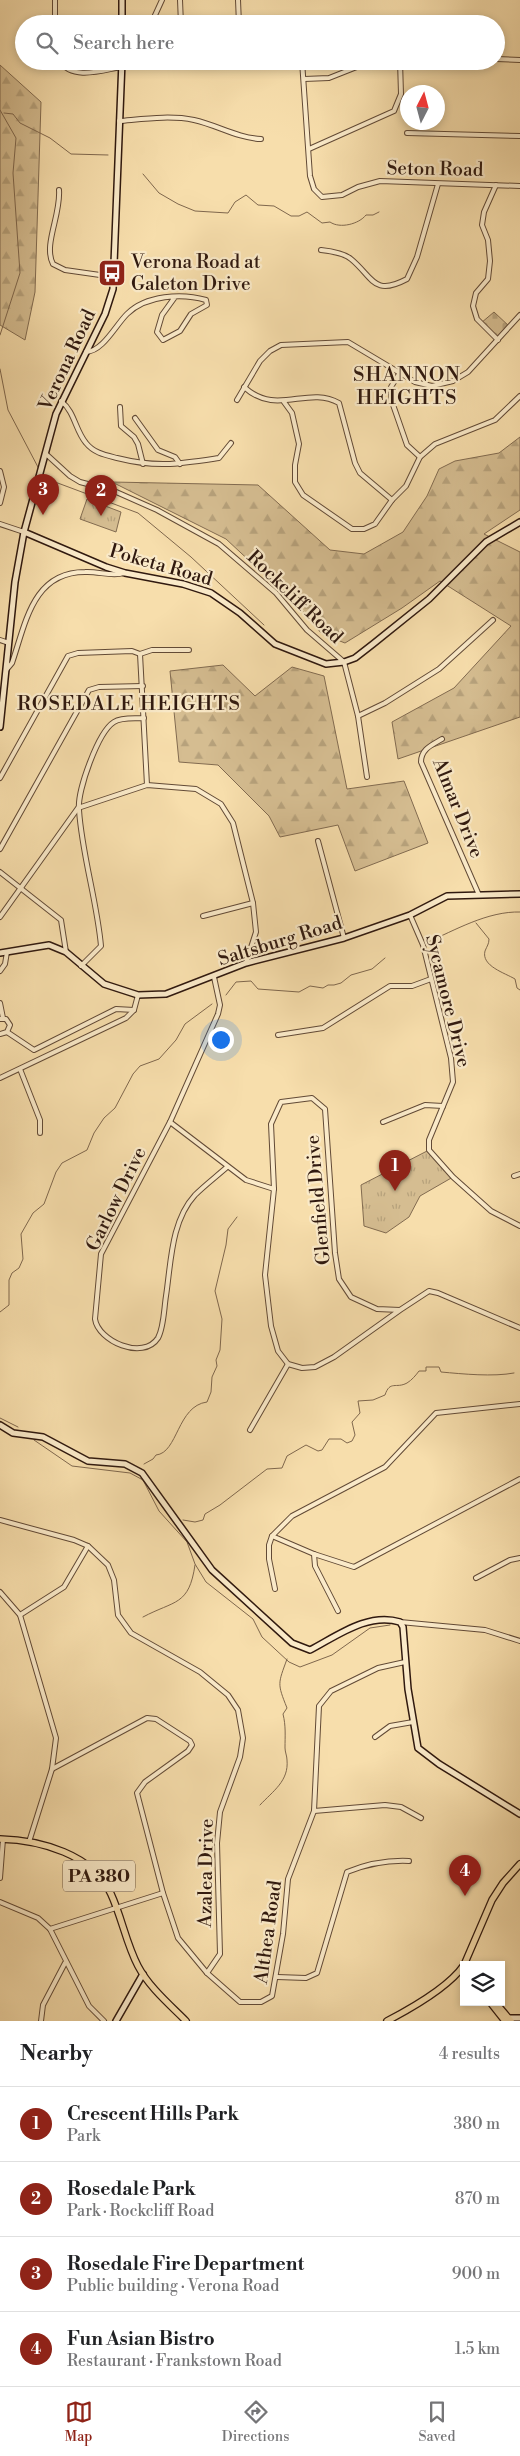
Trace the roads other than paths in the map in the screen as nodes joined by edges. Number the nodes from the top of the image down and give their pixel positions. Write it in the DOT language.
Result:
graph roads {
  1 [pos="55,0"];
  2 [pos="122,0"];
  3 [pos="162,0"];
  4 [pos="180,0"];
  5 [pos="238,0"];
  6 [pos="55,15"];
  7 [pos="122,15"];
  8 [pos="155,15"];
  9 [pos="181,15"];
  10 [pos="239,15"];
  11 [pos="505,59"];
  12 [pos="520,60"];
  13 [pos="70,70"];
  14 [pos="97,70"];
  15 [pos="121,70"];
  16 [pos="303,70"];
  17 [pos="349,70"];
  18 [pos="400,70"];
  19 [pos="304,79"];
  20 [pos="119,121"];
  21 [pos="407,133"];
  22 [pos="520,136"];
  23 [pos="261,139"];
  24 [pos="309,150"];
  25 [pos="438,184"];
  26 [pos="496,184"];
  27 [pos="520,186"];
  28 [pos="59,190"];
  29 [pos="321,250"];
  30 [pos="114,277"];
  31 [pos="175,297"];
  32 [pos="520,315"];
  33 [pos="498,340"];
  34 [pos="86,352"];
  35 [pos="399,374"];
  36 [pos="244,387"];
  37 [pos="520,396"];
  38 [pos="237,400"];
  39 [pos="62,401"];
  40 [pos="284,402"];
  41 [pos="120,407"];
  42 [pos="135,418"];
  43 [pos="231,443"];
  44 [pos="46,454"];
  45 [pos="420,457"];
  46 [pos="143,464"];
  47 [pos="180,464"];
  48 [pos="0,471"];
  49 [pos="392,500"];
  50 [pos="0,503"];
  51 [pos="520,522"];
  52 [pos="0,524"];
  53 [pos="24,532"];
  54 [pos="125,573"];
  55 [pos="493,620"];
  56 [pos="0,640"];
  57 [pos="9,643"];
  58 [pos="189,650"];
  59 [pos="140,654"];
  60 [pos="344,662"];
  61 [pos="7,669"];
  62 [pos="143,686"];
  63 [pos="358,716"];
  64 [pos="144,718"];
  65 [pos="0,727"];
  66 [pos="442,739"];
  67 [pos="367,777"];
  68 [pos="0,778"];
  69 [pos="147,785"];
  70 [pos="78,808"];
  71 [pos="318,841"];
  72 [pos="0,850"];
  73 [pos="0,872"];
  74 [pos="21,887"];
  75 [pos="520,894"];
  76 [pos="479,896"];
  77 [pos="253,903"];
  78 [pos="410,915"];
  79 [pos="203,916"];
  80 [pos="0,917"];
  81 [pos="344,938"];
  82 [pos="7,952"];
  83 [pos="66,952"];
  84 [pos="0,953"];
  85 [pos="246,963"];
  86 [pos="81,966"];
  87 [pos="0,972"];
  88 [pos="214,977"];
  89 [pos="431,979"];
  90 [pos="138,995"];
  91 [pos="0,1003"];
  92 [pos="134,1010"];
  93 [pos="2,1018"];
  94 [pos="8,1032"];
  95 [pos="0,1034"];
  96 [pos="278,1035"];
  97 [pos="20,1069"];
  98 [pos="0,1078"];
  99 [pos="443,1106"];
  100 [pos="170,1122"];
  101 [pos="382,1122"];
  102 [pos="40,1133"];
  103 [pos="227,1167"];
  104 [pos="520,1174"];
  105 [pos="514,1176"];
  106 [pos="274,1189"];
  107 [pos="520,1226"];
  108 [pos="400,1310"];
  109 [pos="520,1328"];
  110 [pos="288,1364"];
  111 [pos="520,1404"];
  112 [pos="0,1425"];
  113 [pos="250,1430"];
  114 [pos="520,1479"];
  115 [pos="0,1520"];
  116 [pos="272,1536"];
  117 [pos="88,1546"];
  118 [pos="314,1554"];
  119 [pos="520,1558"];
  120 [pos="476,1578"];
  121 [pos="275,1589"];
  122 [pos="0,1592"];
  123 [pos="338,1611"];
  124 [pos="20,1615"];
  125 [pos="400,1622"];
  126 [pos="520,1641"];
  127 [pos="406,1662"];
  128 [pos="413,1722"];
  129 [pos="375,1737"];
  130 [pos="52,1769"];
  131 [pos="314,1811"];
  132 [pos="520,1814"];
  133 [pos="421,1818"];
  134 [pos="1,1839"];
  135 [pos="29,1842"];
  136 [pos="409,1861"];
  137 [pos="520,1864"];
  138 [pos="0,1878"];
  139 [pos="162,1892"];
  140 [pos="0,1902"];
  141 [pos="116,1907"];
  142 [pos="50,1929"];
  143 [pos="466,1961"];
  144 [pos="65,1963"];
  145 [pos="207,1973"];
  146 [pos="143,1974"];
  147 [pos="460,1975"];
  148 [pos="277,1977"];
  149 [pos="494,2006"];
  150 [pos="498,2006"];
  151 [pos="399,2018"];
  152 [pos="520,2018"];
  153 [pos="508,2020"];
  154 [pos="41,2021"];
  155 [pos="104,2021"];
  156 [pos="116,2021"];
  157 [pos="186,2021"];
  158 [pos="387,2021"];
  1 -- 6 [label="street"];
  2 -- 7 [label="street"];
  3 -- 8 [label="street"];
  4 -- 9 [label="street"];
  5 -- 10 [label="street"];
  11 -- 12 [label="street"];
  13 -- 14 [label="street"];
  15 -- 20 [label="street, Verona Road"];
  16 -- 19 [label="street"];
  17 -- 19 [label="street"];
  18 -- 24 [label="street"];
  19 -- 24 [label="street"];
  20 -- 23 [label="street"];
  20 -- 30 [label="street, Verona Road"];
  21 -- 22 [label="street"];
  24 -- 25 [label="street, Seton Road"];
  25 -- 26 [label="street, Seton Road"];
  25 -- 29 [label="street"];
  26 -- 27 [label="street, Seton Road"];
  26 -- 33 [label="street"];
  28 -- 30 [label="street"];
  30 -- 34 [label="street, Verona Road"];
  31 -- 31 [label="street"];
  31 -- 34 [label="street"];
  32 -- 33 [label="street"];
  33 -- 35 [label="street"];
  34 -- 39 [label="street, Verona Road"];
  35 -- 36 [label="street"];
  35 -- 45 [label="street"];
  36 -- 38 [label="street"];
  36 -- 40 [label="street"];
  37 -- 45 [label="street"];
  39 -- 44 [label="street, Verona Road"];
  39 -- 46 [label="street"];
  40 -- 49 [label="street"];
  40 -- 49 [label="street"];
  41 -- 46 [label="street"];
  42 -- 47 [label="street"];
  43 -- 47 [label="street"];
  44 -- 53 [label="street, Verona Road"];
  44 -- 60 [label="street, Rockcliff Road"];
  45 -- 49 [label="street"];
  46 -- 47 [label="street"];
  48 -- 50 [label="street"];
  51 -- 60 [label="street, Poketa Road"];
  52 -- 53 [label="street, Poketa Road"];
  53 -- 54 [label="street, Poketa Road"];
  53 -- 57 [label="street, Verona Road"];
  54 -- 60 [label="street, Poketa Road"];
  54 -- 61 [label="street"];
  55 -- 63 [label="street"];
  56 -- 57 [label="street"];
  57 -- 61 [label="street, Verona Road"];
  58 -- 59 [label="street"];
  59 -- 62 [label="street"];
  59 -- 68 [label="street"];
  60 -- 63 [label="street, Rockcliff Road"];
  61 -- 65 [label="street, Verona Road"];
  62 -- 64 [label="street"];
  62 -- 72 [label="street"];
  63 -- 67 [label="street, Rockcliff Road"];
  64 -- 69 [label="street"];
  64 -- 70 [label="street"];
  66 -- 76 [label="street, Almar Drive"];
  69 -- 70 [label="street"];
  69 -- 77 [label="street"];
  70 -- 74 [label="street"];
  70 -- 86 [label="street"];
  71 -- 81 [label="street"];
  73 -- 74 [label="street"];
  74 -- 80 [label="street"];
  74 -- 83 [label="street"];
  75 -- 76 [label="street, Saltsburg Road"];
  76 -- 78 [label="street, Saltsburg Road"];
  77 -- 79 [label="street"];
  77 -- 85 [label="street"];
  78 -- 81 [label="street, Saltsburg Road"];
  78 -- 89 [label="street, Sycamore Drive"];
  81 -- 85 [label="street, Saltsburg Road"];
  82 -- 83 [label="street, Saltsburg Road"];
  82 -- 84 [label="street, Saltsburg Road"];
  82 -- 87 [label="street"];
  83 -- 86 [label="street, Saltsburg Road"];
  85 -- 88 [label="street, Saltsburg Road"];
  86 -- 90 [label="street, Saltsburg Road"];
  88 -- 90 [label="street, Saltsburg Road"];
  88 -- 100 [label="street"];
  89 -- 96 [label="street"];
  89 -- 99 [label="street, Sycamore Drive"];
  90 -- 92 [label="street"];
  91 -- 93 [label="street"];
  92 -- 94 [label="street"];
  92 -- 97 [label="street"];
  93 -- 94 [label="street"];
  94 -- 95 [label="street"];
  97 -- 98 [label="street"];
  97 -- 102 [label="street"];
  99 -- 101 [label="street"];
  99 -- 107 [label="street, Sycamore Drive"];
  100 -- 103 [label="street"];
  100 -- 103 [label="street, Garlow Drive"];
  103 -- 106 [label="street"];
  104 -- 105 [label="street"];
  106 -- 108 [label="street, Glenfield Drive"];
  106 -- 110 [label="street"];
  108 -- 109 [label="street"];
  108 -- 110 [label="street"];
  110 -- 113 [label="street"];
  111 -- 116 [label="street"];
  112 -- 125 [label="street"];
  114 -- 118 [label="street"];
  115 -- 117 [label="street, Azalea Drive"];
  116 -- 118 [label="street"];
  116 -- 121 [label="street"];
  117 -- 124 [label="street"];
  117 -- 145 [label="street, Azalea Drive"];
  118 -- 123 [label="street"];
  119 -- 120 [label="street"];
  122 -- 124 [label="street"];
  124 -- 130 [label="street"];
  125 -- 126 [label="street"];
  125 -- 127 [label="street"];
  127 -- 128 [label="street"];
  127 -- 131 [label="street, Althea Road"];
  128 -- 129 [label="street"];
  128 -- 132 [label="street"];
  130 -- 135 [label="street"];
  130 -- 139 [label="street, Althea Road"];
  131 -- 133 [label="street"];
  131 -- 148 [label="street, Althea Road"];
  134 -- 135 [label="main road, PA 380"];
  134 -- 138 [label="street"];
  135 -- 141 [label="main road, PA 380"];
  136 -- 148 [label="street"];
  137 -- 143 [label="main road"];
  139 -- 141 [label="street"];
  139 -- 145 [label="street, Althea Road"];
  140 -- 142 [label="street"];
  141 -- 142 [label="street"];
  141 -- 146 [label="main road, PA 380"];
  142 -- 144 [label="street"];
  144 -- 154 [label="street"];
  144 -- 155 [label="street"];
  145 -- 148 [label="street, Althea Road"];
  146 -- 156 [label="street"];
  146 -- 157 [label="main road, PA 380"];
  147 -- 151 [label="main road"];
  149 -- 153 [label="main road"];
  150 -- 153 [label="main road"];
  151 -- 158 [label="main road"];
  152 -- 153 [label="street"];
}
